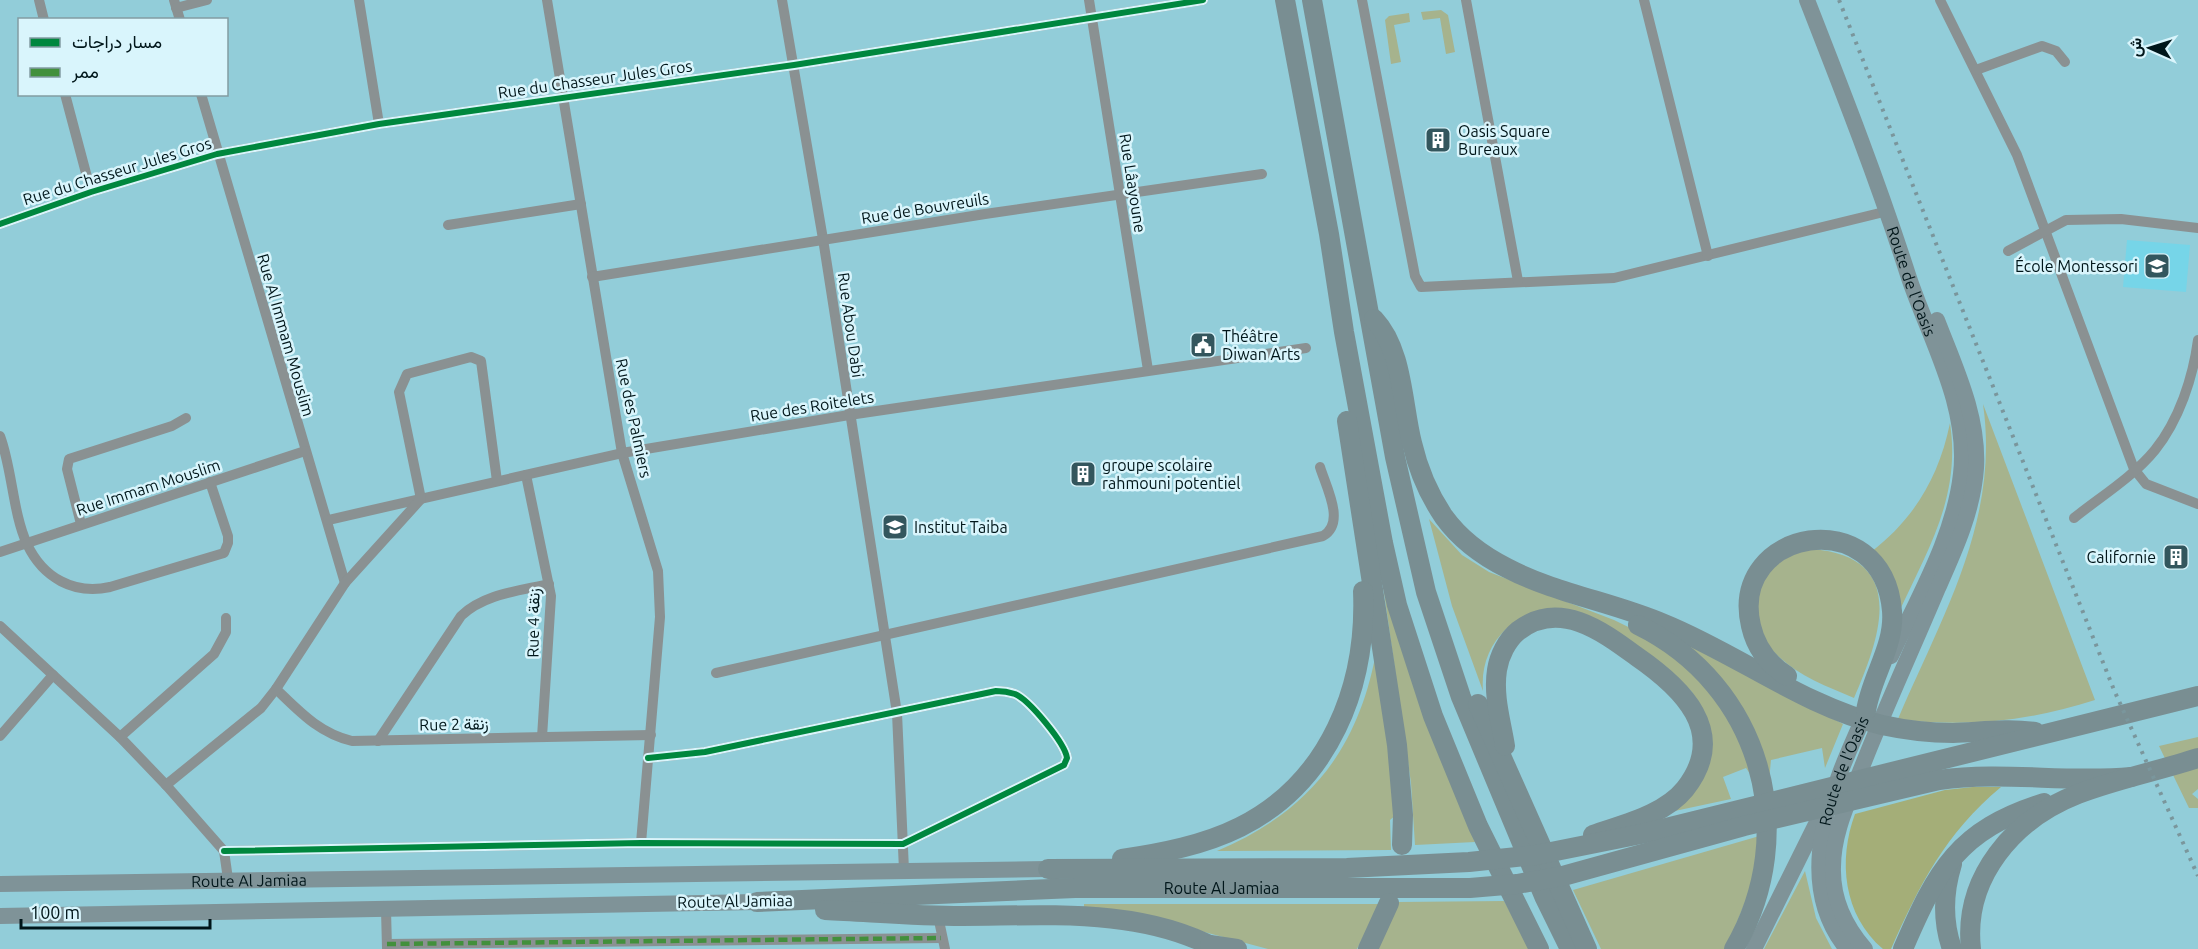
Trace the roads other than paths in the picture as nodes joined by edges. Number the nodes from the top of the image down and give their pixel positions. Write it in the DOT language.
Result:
graph roads {
  1 [pos="39,0"];
  2 [pos="207,0"];
  3 [pos="359,0"];
  4 [pos="547,0"];
  5 [pos="782,0"];
  6 [pos="1089,0"];
  7 [pos="1203,0"];
  8 [pos="1284,0"];
  9 [pos="1312,0"];
  10 [pos="1362,0"];
  11 [pos="1466,0"];
  12 [pos="1644,0"];
  13 [pos="1807,0"];
  14 [pos="1940,0"];
  15 [pos="175,4"];
  16 [pos="44,18"];
  17 [pos="1092,18"];
  18 [pos="2065,62"];
  19 [pos="794,64"];
  20 [pos="1976,70"];
  21 [pos="66,96"];
  22 [pos="202,96"];
  23 [pos="562,97"];
  24 [pos="379,124"];
  25 [pos="217,154"];
  26 [pos="1262,174"];
  27 [pos="91,192"];
  28 [pos="1120,194"];
  29 [pos="581,204"];
  30 [pos="1888,211"];
  31 [pos="0,224"];
  32 [pos="448,225"];
  33 [pos="2046,228"];
  34 [pos="2198,228"];
  35 [pos="1896,232"];
  36 [pos="823,239"];
  37 [pos="2008,251"];
  38 [pos="1708,256"];
  39 [pos="592,277"];
  40 [pos="1518,281"];
  41 [pos="1370,315"];
  42 [pos="2198,340"];
  43 [pos="1306,348"];
  44 [pos="1148,370"];
  45 [pos="849,415"];
  46 [pos="186,418"];
  47 [pos="0,436"];
  48 [pos="305,451"];
  49 [pos="622,453"];
  50 [pos="1320,467"];
  51 [pos="2134,469"];
  52 [pos="526,475"];
  53 [pos="497,481"];
  54 [pos="210,482"];
  55 [pos="421,499"];
  56 [pos="2198,504"];
  57 [pos="2074,519"];
  58 [pos="328,520"];
  59 [pos="81,524"];
  60 [pos="1364,532"];
  61 [pos="27,544"];
  62 [pos="0,552"];
  63 [pos="345,583"];
  64 [pos="549,584"];
  65 [pos="1578,596"];
  66 [pos="226,618"];
  67 [pos="0,626"];
  68 [pos="886,636"];
  69 [pos="716,673"];
  70 [pos="53,675"];
  71 [pos="276,689"];
  72 [pos="2198,696"];
  73 [pos="1822,703"];
  74 [pos="1866,711"];
  75 [pos="897,713"];
  76 [pos="2050,734"];
  77 [pos="651,735"];
  78 [pos="0,736"];
  79 [pos="120,737"];
  80 [pos="542,737"];
  81 [pos="378,741"];
  82 [pos="648,758"];
  83 [pos="2198,758"];
  84 [pos="1509,772"];
  85 [pos="2131,777"];
  86 [pos="166,785"];
  87 [pos="1871,786"];
  88 [pos="1833,789"];
  89 [pos="2077,794"];
  90 [pos="1742,817"];
  91 [pos="641,843"];
  92 [pos="903,844"];
  93 [pos="1402,845"];
  94 [pos="1958,850"];
  95 [pos="224,851"];
  96 [pos="1558,851"];
  97 [pos="1048,869"];
  98 [pos="904,870"];
  99 [pos="228,879"];
  100 [pos="0,884"];
  101 [pos="757,902"];
  102 [pos="1389,903"];
  103 [pos="386,910"];
  104 [pos="0,916"];
  105 [pos="938,916"];
  106 [pos="720,940"];
  107 [pos="943,944"];
  108 [pos="387,946"];
  109 [pos="470,946"];
  110 [pos="1213,947"];
  111 [pos="1904,948"];
  112 [pos="709,949"];
  113 [pos="1237,949"];
  114 [pos="1368,949"];
  115 [pos="1539,949"];
  116 [pos="1570,949"];
  117 [pos="1587,949"];
  118 [pos="1734,949"];
  119 [pos="1754,949"];
  120 [pos="1846,949"];
  121 [pos="1866,949"];
  122 [pos="1952,949"];
  123 [pos="1971,949"];
  1 -- 16 [label="street"];
  2 -- 15 [label="street"];
  3 -- 24 [label="street"];
  4 -- 23 [label="street, Rue des Palmiers"];
  5 -- 19 [label="street, Rue Abou Dabi"];
  6 -- 17 [label="street, Rue Lâayoune"];
  7 -- 17 [label="street, Rue du Chasseur Jules Gros"];
  8 -- 60 [label="highway"];
  8 -- 115 [label="highway"];
  9 -- 41 [label="highway"];
  10 -- 40 [label="street"];
  11 -- 40 [label="street"];
  12 -- 38 [label="street"];
  13 -- 30 [label="main road"];
  14 -- 20 [label="street"];
  17 -- 19 [label="street, Rue du Chasseur Jules Gros"];
  17 -- 28 [label="street, Rue Lâayoune"];
  18 -- 20 [label="street"];
  19 -- 23 [label="street, Rue du Chasseur Jules Gros"];
  19 -- 36 [label="street, Rue Abou Dabi"];
  20 -- 33 [label="street"];
  21 -- 27 [label="street"];
  22 -- 25 [label="street, Rue Al Immam Mouslim"];
  23 -- 24 [label="street, Rue du Chasseur Jules Gros"];
  23 -- 29 [label="street, Rue des Palmiers"];
  24 -- 25 [label="street, Rue du Chasseur Jules Gros"];
  25 -- 27 [label="street, Rue du Chasseur Jules Gros"];
  25 -- 48 [label="street, Rue Al Immam Mouslim"];
  26 -- 28 [label="street, Rue de Bouvreuils"];
  27 -- 31 [label="street, Rue du Chasseur Jules Gros"];
  28 -- 36 [label="street, Rue de Bouvreuils"];
  28 -- 44 [label="street, Rue Lâayoune"];
  29 -- 32 [label="street"];
  29 -- 39 [label="street, Rue des Palmiers"];
  30 -- 35 [label="main road"];
  30 -- 38 [label="street"];
  33 -- 34 [label="street"];
  33 -- 37 [label="street"];
  33 -- 51 [label="street"];
  35 -- 74 [label="main road, Route de l'Oasis"];
  35 -- 121 [label="main road, Route de l'Oasis"];
  36 -- 39 [label="street, Rue de Bouvreuils"];
  36 -- 45 [label="street, Rue Abou Dabi"];
  38 -- 40 [label="street"];
  39 -- 49 [label="street, Rue des Palmiers"];
  41 -- 65 [label="highway"];
  41 -- 84 [label="highway"];
  41 -- 116 [label="highway"];
  42 -- 51 [label="street"];
  43 -- 44 [label="street, Rue des Roitelets"];
  44 -- 45 [label="street, Rue des Roitelets"];
  45 -- 49 [label="street, Rue des Roitelets"];
  45 -- 68 [label="street, Rue Abou Dabi"];
  46 -- 59 [label="street"];
  47 -- 61 [label="street"];
  48 -- 54 [label="street, Rue Immam Mouslim"];
  48 -- 58 [label="street, Rue Al Immam Mouslim"];
  49 -- 52 [label="street, Rue des Roitelets"];
  49 -- 77 [label="street, Rue des Palmiers"];
  50 -- 68 [label="street"];
  51 -- 56 [label="street"];
  51 -- 57 [label="street"];
  52 -- 53 [label="street, Rue des Roitelets"];
  52 -- 64 [label="street, Rue 4 زنقة"];
  53 -- 55 [label="street, Rue des Roitelets"];
  53 -- 55 [label="street"];
  54 -- 59 [label="street, Rue Immam Mouslim"];
  54 -- 61 [label="street"];
  55 -- 58 [label="street, Rue des Roitelets"];
  55 -- 63 [label="street"];
  58 -- 63 [label="street, Rue Al Immam Mouslim"];
  59 -- 61 [label="street, Rue Immam Mouslim"];
  60 -- 93 [label="highway"];
  60 -- 97 [label="highway"];
  61 -- 62 [label="street, Rue Immam Mouslim"];
  63 -- 71 [label="street"];
  64 -- 80 [label="street, Rue 4 زنقة"];
  64 -- 81 [label="street"];
  65 -- 73 [label="highway"];
  65 -- 118 [label="highway"];
  66 -- 79 [label="street"];
  67 -- 70 [label="street"];
  68 -- 69 [label="street"];
  68 -- 75 [label="street, Rue Abou Dabi"];
  70 -- 78 [label="street"];
  70 -- 79 [label="street"];
  71 -- 81 [label="street, Rue 2 زنقة"];
  71 -- 86 [label="street"];
  72 -- 76 [label="highway"];
  73 -- 74 [label="highway"];
  73 -- 76 [label="highway"];
  74 -- 88 [label="main road, Route de l'Oasis"];
  75 -- 82 [label="street"];
  75 -- 92 [label="street, Rue Abou Dabi"];
  75 -- 92 [label="street"];
  76 -- 87 [label="highway"];
  77 -- 80 [label="street, Rue 2 زنقة"];
  77 -- 82 [label="street, Rue des Palmiers"];
  79 -- 86 [label="street"];
  80 -- 81 [label="street, Rue 2 زنقة"];
  82 -- 91 [label="street, Rue des Palmiers"];
  83 -- 85 [label="highway"];
  84 -- 96 [label="highway"];
  84 -- 117 [label="highway"];
  85 -- 87 [label="highway"];
  85 -- 89 [label="highway"];
  86 -- 95 [label="street"];
  87 -- 90 [label="highway"];
  88 -- 119 [label="main road"];
  88 -- 120 [label="main road, Route de l'Oasis"];
  89 -- 94 [label="highway"];
  89 -- 123 [label="highway"];
  90 -- 96 [label="highway"];
  90 -- 101 [label="highway, Route Al Jamiaa"];
  91 -- 92 [label="street"];
  91 -- 95 [label="street"];
  92 -- 98 [label="street, Rue Abou Dabi"];
  94 -- 111 [label="highway"];
  94 -- 122 [label="highway"];
  95 -- 99 [label="street"];
  96 -- 97 [label="highway, Route Al Jamiaa"];
  97 -- 98 [label="main road, Route Al Jamiaa"];
  98 -- 99 [label="main road, Route Al Jamiaa"];
  99 -- 100 [label="main road, Route Al Jamiaa"];
  101 -- 103 [label="main road, Route Al Jamiaa"];
  101 -- 105 [label="highway"];
  102 -- 114 [label="highway"];
  103 -- 104 [label="main road, Route Al Jamiaa"];
  103 -- 108 [label="street"];
  105 -- 107 [label="street"];
  105 -- 110 [label="highway"];
  106 -- 107 [label="street"];
  106 -- 109 [label="street"];
  106 -- 112 [label="street"];
  108 -- 109 [label="street"];
  110 -- 113 [label="highway"];
}
